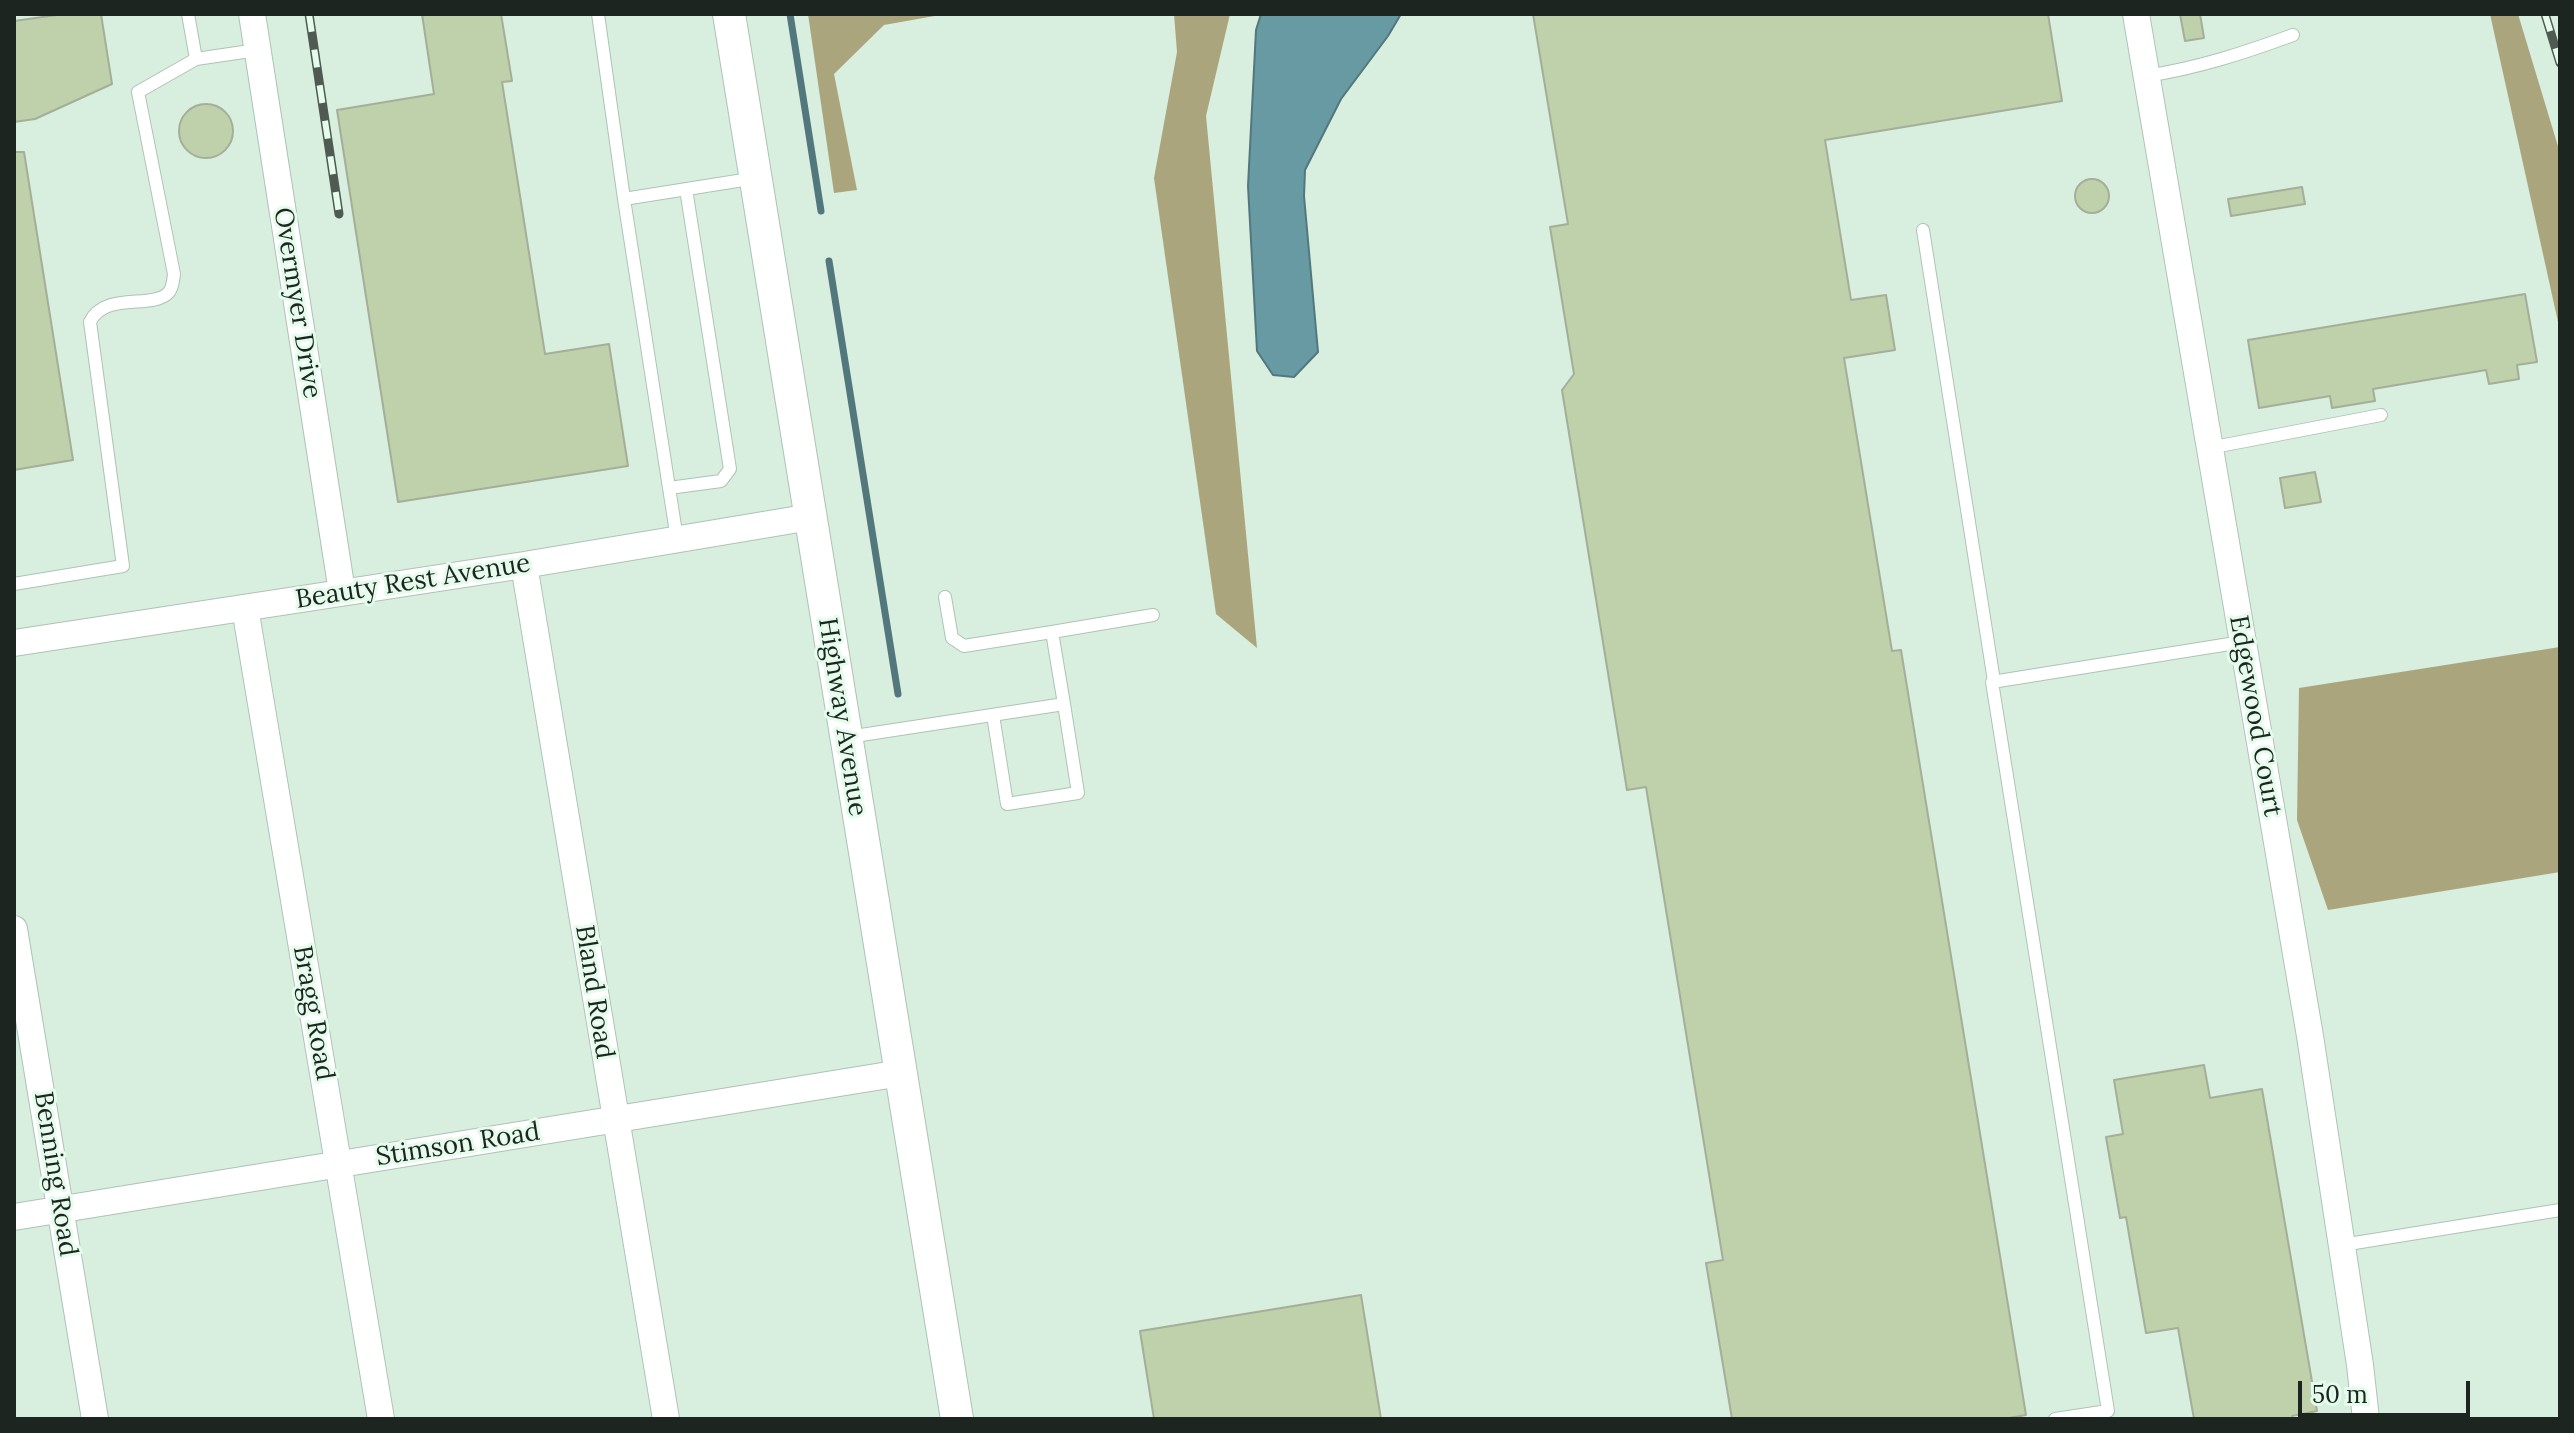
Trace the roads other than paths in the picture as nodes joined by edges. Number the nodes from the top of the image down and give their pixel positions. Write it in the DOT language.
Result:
graph roads {
  1 [pos="188,14"];
  2 [pos="252,14"];
  3 [pos="598,14"];
  4 [pos="729,14"];
  5 [pos="2136,14"];
  6 [pos="2293,35"];
  7 [pos="257,50"];
  8 [pos="196,59"];
  9 [pos="2146,76"];
  10 [pos="756,178"];
  11 [pos="686,189"];
  12 [pos="624,199"];
  13 [pos="1923,230"];
  14 [pos="2381,415"];
  15 [pos="2209,448"];
  16 [pos="669,488"];
  17 [pos="811,517"];
  18 [pos="677,539"];
  19 [pos="524,565"];
  20 [pos="14,584"];
  21 [pos="342,592"];
  22 [pos="945,597"];
  23 [pos="245,608"];
  24 [pos="1153,615"];
  25 [pos="1052,632"];
  26 [pos="2242,642"];
  27 [pos="14,643"];
  28 [pos="1994,681"];
  29 [pos="1064,704"];
  30 [pos="993,715"];
  31 [pos="845,738"];
  32 [pos="14,929"];
  33 [pos="901,1073"];
  34 [pos="615,1120"];
  35 [pos="339,1164"];
  36 [pos="61,1209"];
  37 [pos="2560,1210"];
  38 [pos="14,1217"];
  39 [pos="2342,1245"];
  40 [pos="95,1419"];
  41 [pos="381,1419"];
  42 [pos="666,1419"];
  43 [pos="957,1419"];
  44 [pos="2055,1419"];
  45 [pos="2366,1419"];
  1 -- 8 [label="lane"];
  2 -- 7 [label="street, Overmyer Drive"];
  3 -- 12 [label="lane"];
  4 -- 10 [label="street, Highway Avenue"];
  5 -- 9 [label="street, Edgewood Court"];
  6 -- 9 [label="lane"];
  7 -- 8 [label="lane"];
  7 -- 21 [label="street, Overmyer Drive"];
  8 -- 20 [label="lane"];
  9 -- 15 [label="street, Edgewood Court"];
  10 -- 11 [label="lane"];
  10 -- 17 [label="street, Highway Avenue"];
  11 -- 12 [label="lane"];
  11 -- 16 [label="lane"];
  12 -- 16 [label="lane"];
  13 -- 28 [label="lane"];
  14 -- 15 [label="lane"];
  15 -- 26 [label="street, Edgewood Court"];
  16 -- 18 [label="lane"];
  17 -- 18 [label="street, Beauty Rest Avenue"];
  17 -- 31 [label="street, Highway Avenue"];
  18 -- 19 [label="street, Beauty Rest Avenue"];
  19 -- 21 [label="street, Beauty Rest Avenue"];
  19 -- 34 [label="street, Bland Road"];
  21 -- 23 [label="street, Beauty Rest Avenue"];
  22 -- 25 [label="lane"];
  23 -- 27 [label="street, Beauty Rest Avenue"];
  23 -- 35 [label="street, Bragg Road"];
  24 -- 25 [label="lane"];
  25 -- 29 [label="lane"];
  26 -- 28 [label="lane"];
  26 -- 39 [label="street, Edgewood Court"];
  28 -- 44 [label="lane"];
  29 -- 30 [label="lane"];
  29 -- 30 [label="lane"];
  30 -- 31 [label="lane"];
  31 -- 33 [label="street, Highway Avenue"];
  32 -- 36 [label="street, Benning Road"];
  33 -- 34 [label="street, Stimson Road"];
  33 -- 43 [label="street, Highway Avenue"];
  34 -- 35 [label="street, Stimson Road"];
  34 -- 42 [label="street, Bland Road"];
  35 -- 36 [label="street, Stimson Road"];
  35 -- 41 [label="street, Bragg Road"];
  36 -- 38 [label="street, Stimson Road"];
  36 -- 40 [label="street, Benning Road"];
  37 -- 39 [label="lane"];
  39 -- 45 [label="street, Edgewood Court"];
}
